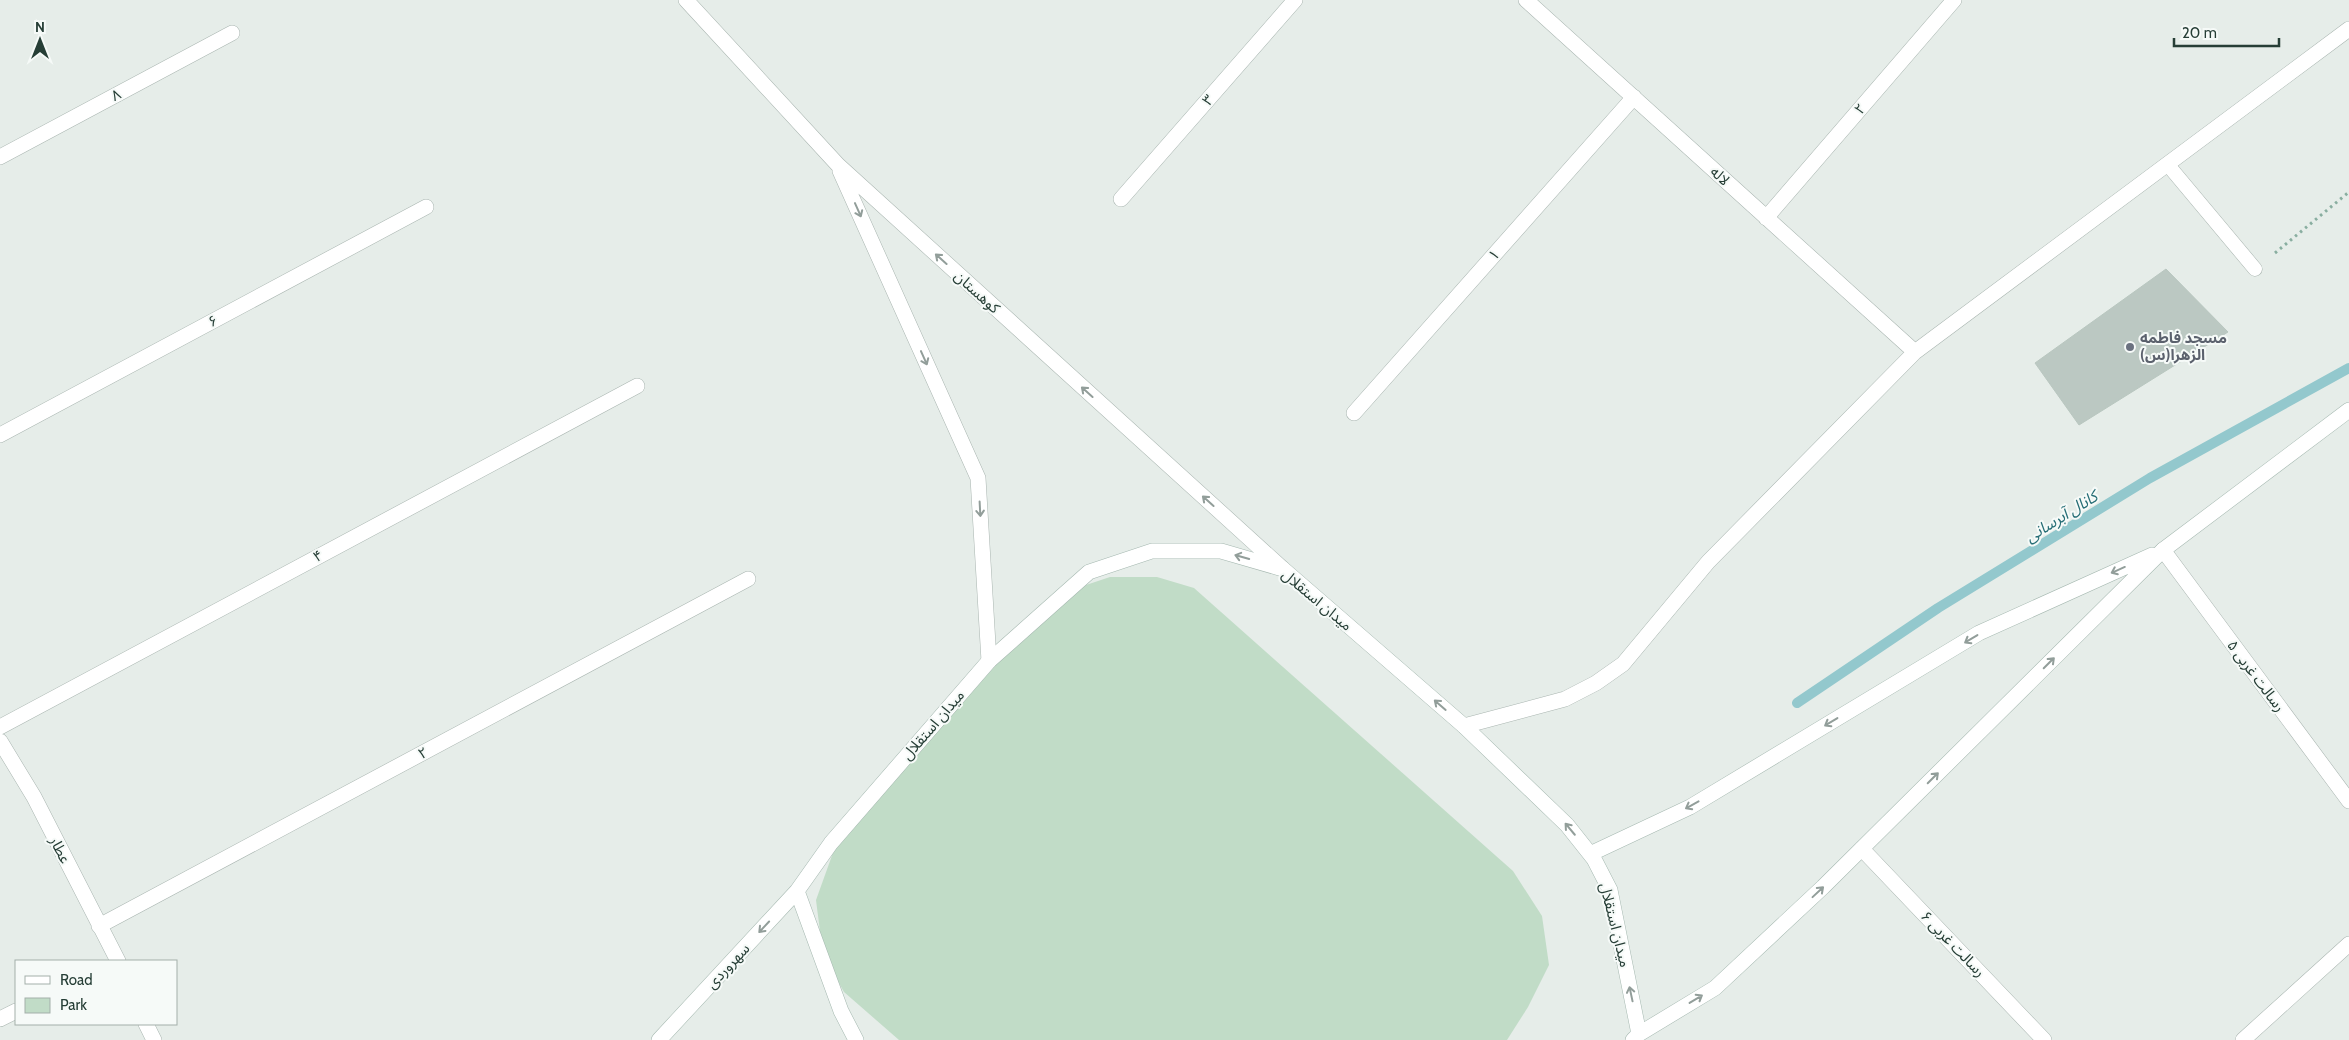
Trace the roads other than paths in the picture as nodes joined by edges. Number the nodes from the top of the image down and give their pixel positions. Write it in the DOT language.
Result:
graph roads {
  1 [pos="686,0"];
  2 [pos="1295,0"];
  3 [pos="1526,0"];
  4 [pos="1954,0"];
  5 [pos="2349,29"];
  6 [pos="232,33"];
  7 [pos="1634,97"];
  8 [pos="0,157"];
  9 [pos="838,165"];
  10 [pos="2168,165"];
  11 [pos="1121,199"];
  12 [pos="426,207"];
  13 [pos="1766,218"];
  14 [pos="2255,270"];
  15 [pos="1915,352"];
  16 [pos="637,386"];
  17 [pos="2349,410"];
  18 [pos="1354,413"];
  19 [pos="0,435"];
  20 [pos="2163,550"];
  21 [pos="1282,569"];
  22 [pos="748,579"];
  23 [pos="989,661"];
  24 [pos="1464,726"];
  25 [pos="0,727"];
  26 [pos="0,741"];
  27 [pos="2349,801"];
  28 [pos="1862,849"];
  29 [pos="1590,854"];
  30 [pos="797,891"];
  31 [pos="99,926"];
  32 [pos="2349,944"];
  33 [pos="114,960"];
  34 [pos="15,1011"];
  35 [pos="0,1019"];
  36 [pos="146,1025"];
  37 [pos="1636,1037"];
  38 [pos="154,1040"];
  39 [pos="659,1040"];
  40 [pos="856,1040"];
  41 [pos="2044,1040"];
  42 [pos="2243,1040"];
  1 -- 9 [label="street, کوهستان"];
  2 -- 11 [label="street, ۳"];
  3 -- 7 [label="street, لاله"];
  4 -- 13 [label="street, ۲"];
  5 -- 10 [label="street"];
  6 -- 8 [label="street, ۸"];
  7 -- 13 [label="street, لاله"];
  7 -- 18 [label="street, ۱"];
  21 -- 9 [label="street, کوهستان, one-way"];
  9 -- 23 [label="street, one-way"];
  10 -- 14 [label="lane"];
  10 -- 15 [label="street"];
  12 -- 19 [label="street, ۶"];
  13 -- 15 [label="street, لاله"];
  15 -- 24 [label="street"];
  16 -- 25 [label="street, ۴"];
  17 -- 20 [label="street"];
  20 -- 27 [label="street, رسالت غربی ۵"];
  28 -- 20 [label="street, one-way"];
  20 -- 29 [label="street, one-way"];
  21 -- 23 [label="street, میدان استقلال, one-way"];
  24 -- 21 [label="street, میدان استقلال, one-way"];
  22 -- 31 [label="street, ۲"];
  23 -- 30 [label="street, میدان استقلال"];
  29 -- 24 [label="street, میدان استقلال, one-way"];
  26 -- 31 [label="street, عطار"];
  37 -- 28 [label="street, one-way"];
  28 -- 41 [label="street, رسالت غربی ۶"];
  37 -- 29 [label="street, میدان استقلال, one-way"];
  30 -- 39 [label="street, سهروردی, one-way"];
  30 -- 40 [label="street"];
  31 -- 33 [label="street, عطار"];
  32 -- 42 [label="street"];
  34 -- 35 [label="street"];
  36 -- 38 [label="street"];
}
